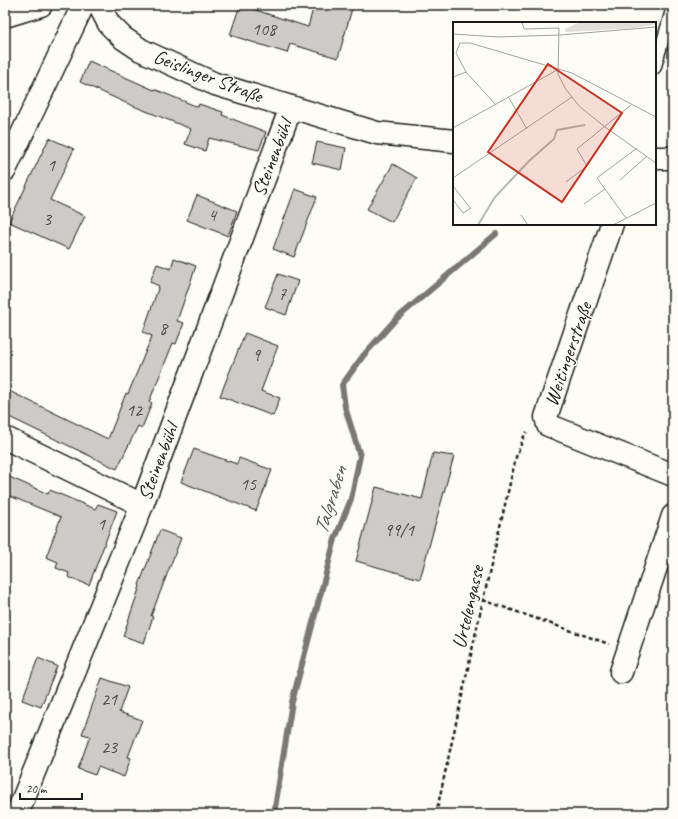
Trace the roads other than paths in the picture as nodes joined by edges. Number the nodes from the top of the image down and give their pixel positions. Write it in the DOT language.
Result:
graph roads {
  1 [pos="41,5"];
  2 [pos="83,5"];
  3 [pos="99,5"];
  4 [pos="673,5"];
  5 [pos="5,16"];
  6 [pos="656,64"];
  7 [pos="291,107"];
  8 [pos="453,141"];
  9 [pos="656,158"];
  10 [pos="673,158"];
  11 [pos="5,170"];
  12 [pos="612,225"];
  13 [pos="5,438"];
  14 [pos="673,476"];
  15 [pos="142,505"];
  16 [pos="673,516"];
  17 [pos="621,672"];
  18 [pos="17,814"];
  1 -- 5 [label="street"];
  2 -- 11 [label="street"];
  3 -- 7 [label="street, Geislinger Straße"];
  4 -- 6 [label="lane"];
  7 -- 8 [label="street, Geislinger Straße"];
  7 -- 15 [label="street, Steinenbühl"];
  9 -- 10 [label="street"];
  12 -- 14 [label="street, Weitingerstraße"];
  13 -- 15 [label="street"];
  15 -- 18 [label="street, Steinenbühl"];
  16 -- 17 [label="street"];
}
